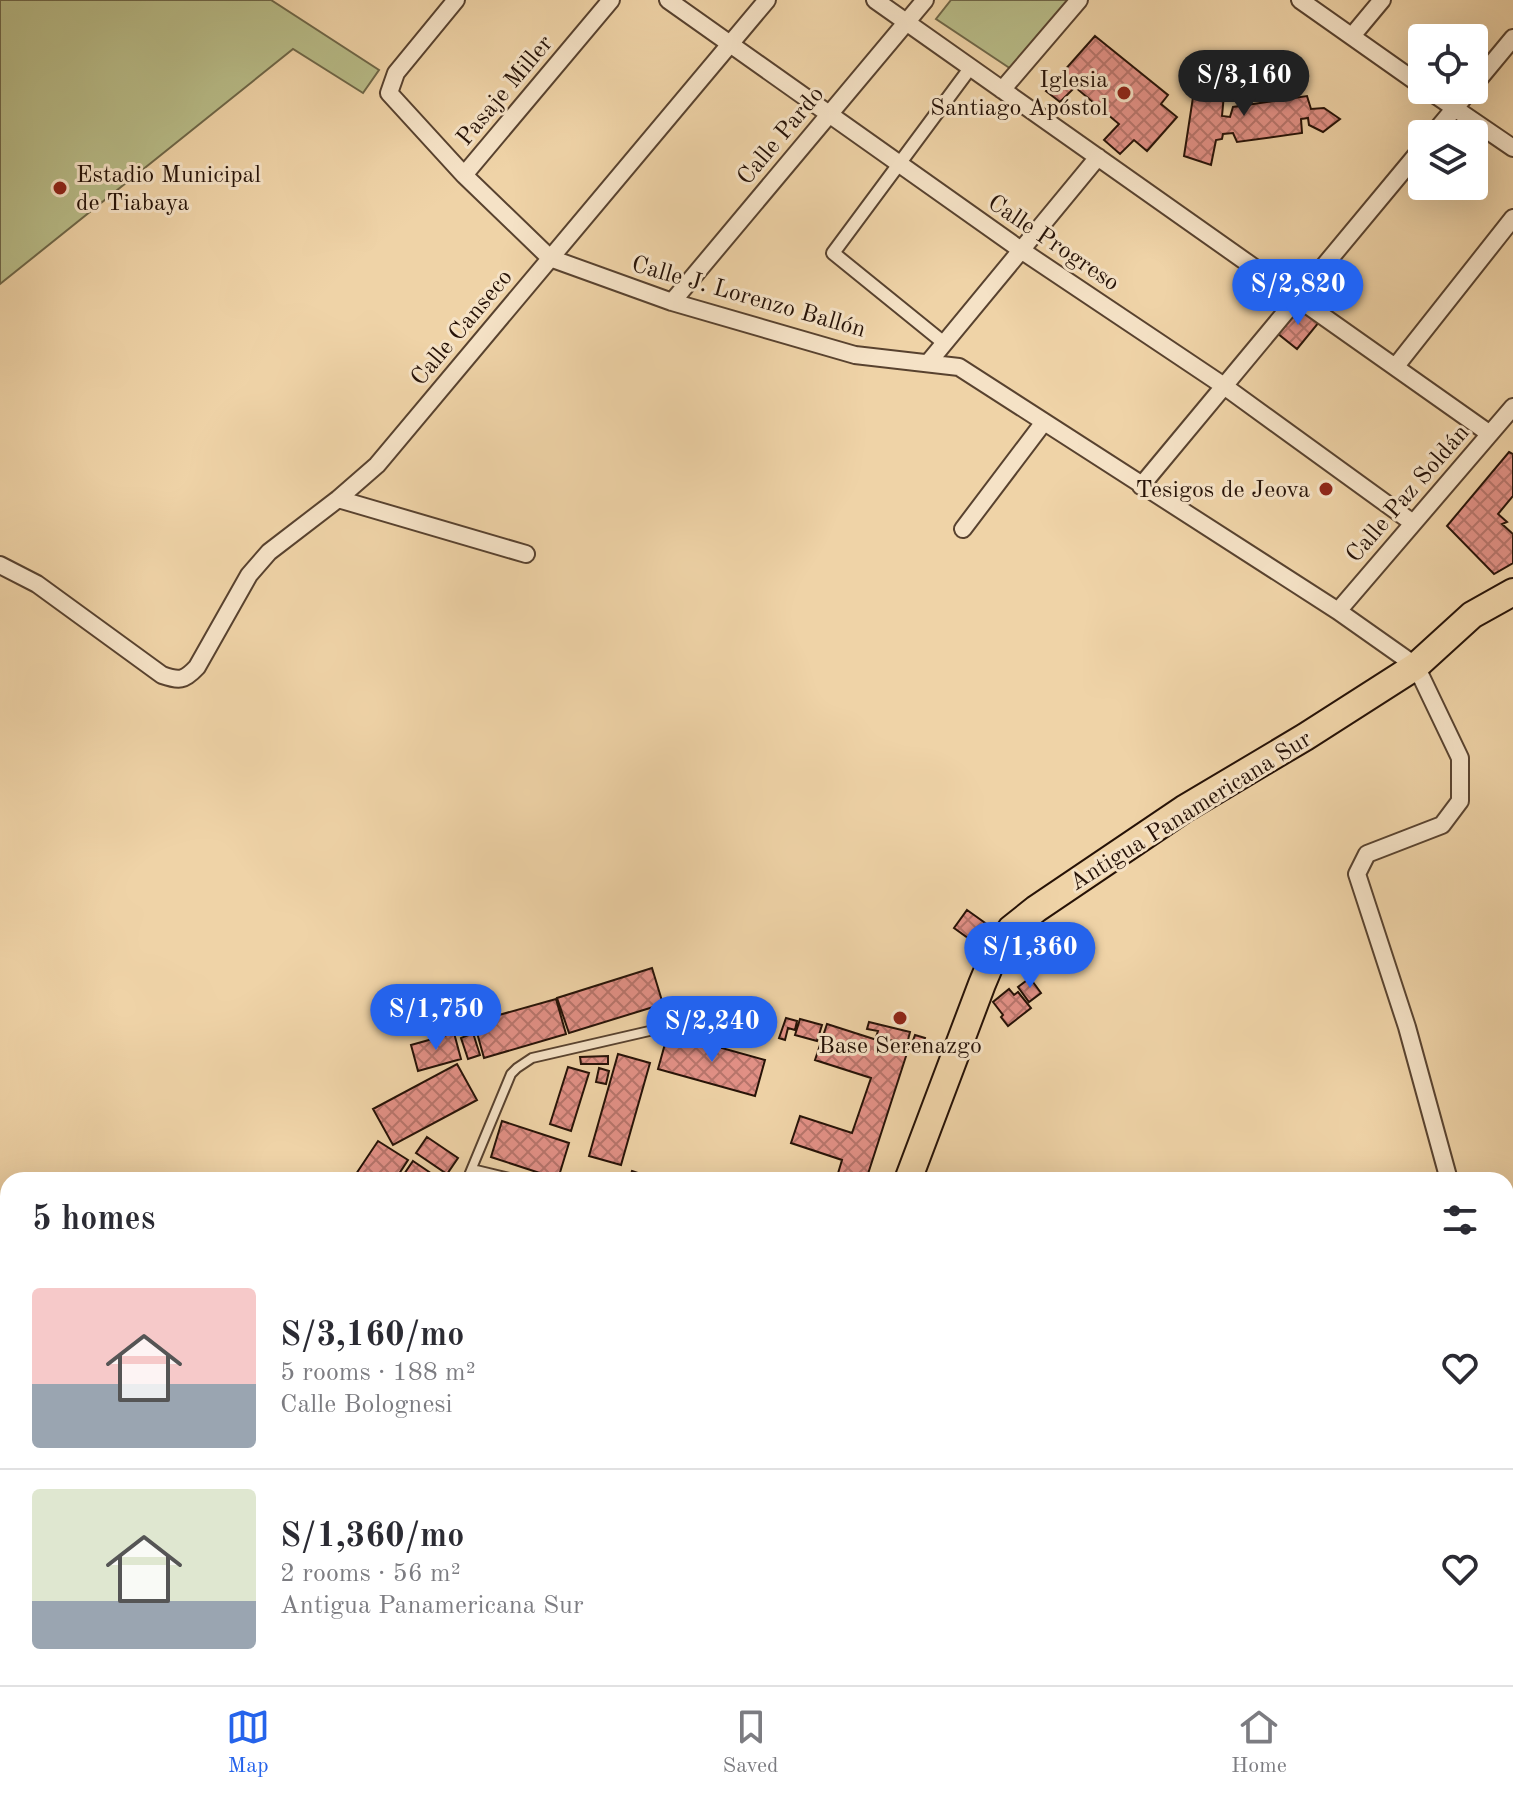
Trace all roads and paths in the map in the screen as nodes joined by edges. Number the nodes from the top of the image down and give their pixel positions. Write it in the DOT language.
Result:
graph roads {
  1 [pos="456,0"];
  2 [pos="611,0"];
  3 [pos="668,0"];
  4 [pos="767,0"];
  5 [pos="875,0"];
  6 [pos="925,0"];
  7 [pos="1079,0"];
  8 [pos="1300,0"];
  9 [pos="1382,0"];
  10 [pos="907,22"];
  11 [pos="1352,36"];
  12 [pos="1513,38"];
  13 [pos="730,44"];
  14 [pos="971,67"];
  15 [pos="1488,68"];
  16 [pos="1408,76"];
  17 [pos="1002,90"];
  18 [pos="1447,104"];
  19 [pos="1458,104"];
  20 [pos="1454,109"];
  21 [pos="829,114"];
  22 [pos="1445,120"];
  23 [pos="1513,148"];
  24 [pos="1098,157"];
  25 [pos="899,164"];
  26 [pos="1408,165"];
  27 [pos="464,175"];
  28 [pos="1513,218"];
  29 [pos="1021,250"];
  30 [pos="550,258"];
  31 [pos="1297,298"];
  32 [pos="672,302"];
  33 [pos="944,343"];
  34 [pos="928,363"];
  35 [pos="1396,366"];
  36 [pos="1224,386"];
  37 [pos="1513,407"];
  38 [pos="1044,422"];
  39 [pos="1490,434"];
  40 [pos="1141,486"];
  41 [pos="338,499"];
  42 [pos="1413,523"];
  43 [pos="963,529"];
  44 [pos="526,554"];
  45 [pos="0,565"];
  46 [pos="1513,592"];
  47 [pos="1338,611"];
  48 [pos="1416,666"];
  49 [pos="671,1026"];
  50 [pos="472,1169"];
  51 [pos="471,1172"];
  52 [pos="485,1172"];
  53 [pos="911,1172"];
  54 [pos="1447,1172"];
  1 -- 27 [label="street, Calle J. Lorenzo Ballón"];
  2 -- 27 [label="street, Pasaje Miller"];
  3 -- 13 [label="street, Calle Progreso"];
  4 -- 13 [label="street, Calle Canseco"];
  5 -- 10 [label="street"];
  6 -- 10 [label="street, Calle Pardo"];
  7 -- 17 [label="street"];
  8 -- 11 [label="street"];
  9 -- 11 [label="street"];
  10 -- 14 [label="street"];
  10 -- 21 [label="street, Calle Pardo"];
  11 -- 16 [label="street"];
  12 -- 15 [label="street"];
  13 -- 21 [label="street, Calle Progreso"];
  13 -- 30 [label="street, Calle Canseco"];
  14 -- 17 [label="street"];
  14 -- 25 [label="street"];
  17 -- 24 [label="street"];
  18 -- 20 [label="street"];
  19 -- 20 [label="street"];
  20 -- 22 [label="street"];
  20 -- 23 [label="street"];
  21 -- 25 [label="street, Calle Progreso"];
  21 -- 32 [label="street, Calle Pardo"];
  24 -- 29 [label="street"];
  24 -- 31 [label="street"];
  25 -- 29 [label="street, Calle Progreso"];
  25 -- 33 [label="street"];
  26 -- 31 [label="street"];
  27 -- 30 [label="street, Calle J. Lorenzo Ballón"];
  28 -- 35 [label="street"];
  29 -- 33 [label="street"];
  29 -- 36 [label="street, Calle Progreso"];
  30 -- 32 [label="street, Calle J. Lorenzo Ballón"];
  30 -- 41 [label="street, Calle Canseco"];
  31 -- 35 [label="street"];
  31 -- 36 [label="street"];
  32 -- 34 [label="street, Calle J. Lorenzo Ballón"];
  33 -- 34 [label="street"];
  34 -- 38 [label="street, Calle J. Lorenzo Ballón"];
  35 -- 39 [label="street"];
  36 -- 40 [label="street"];
  36 -- 42 [label="street, Calle Progreso"];
  37 -- 39 [label="street, Calle Paz Soldán"];
  38 -- 40 [label="street, Calle J. Lorenzo Ballón"];
  38 -- 43 [label="street"];
  39 -- 42 [label="street, Calle Paz Soldán"];
  40 -- 47 [label="street, Calle J. Lorenzo Ballón"];
  41 -- 44 [label="street"];
  41 -- 45 [label="street, Calle Canseco"];
  42 -- 47 [label="street, Calle Paz Soldán"];
  46 -- 48 [label="main road, Antigua Panamericana Sur"];
  47 -- 48 [label="street, Calle J. Lorenzo Ballón"];
  48 -- 53 [label="main road, Antigua Panamericana Sur"];
  48 -- 54 [label="street"];
  49 -- 50 [label="lane"];
  50 -- 51 [label="lane"];
  50 -- 52 [label="lane"];
}
